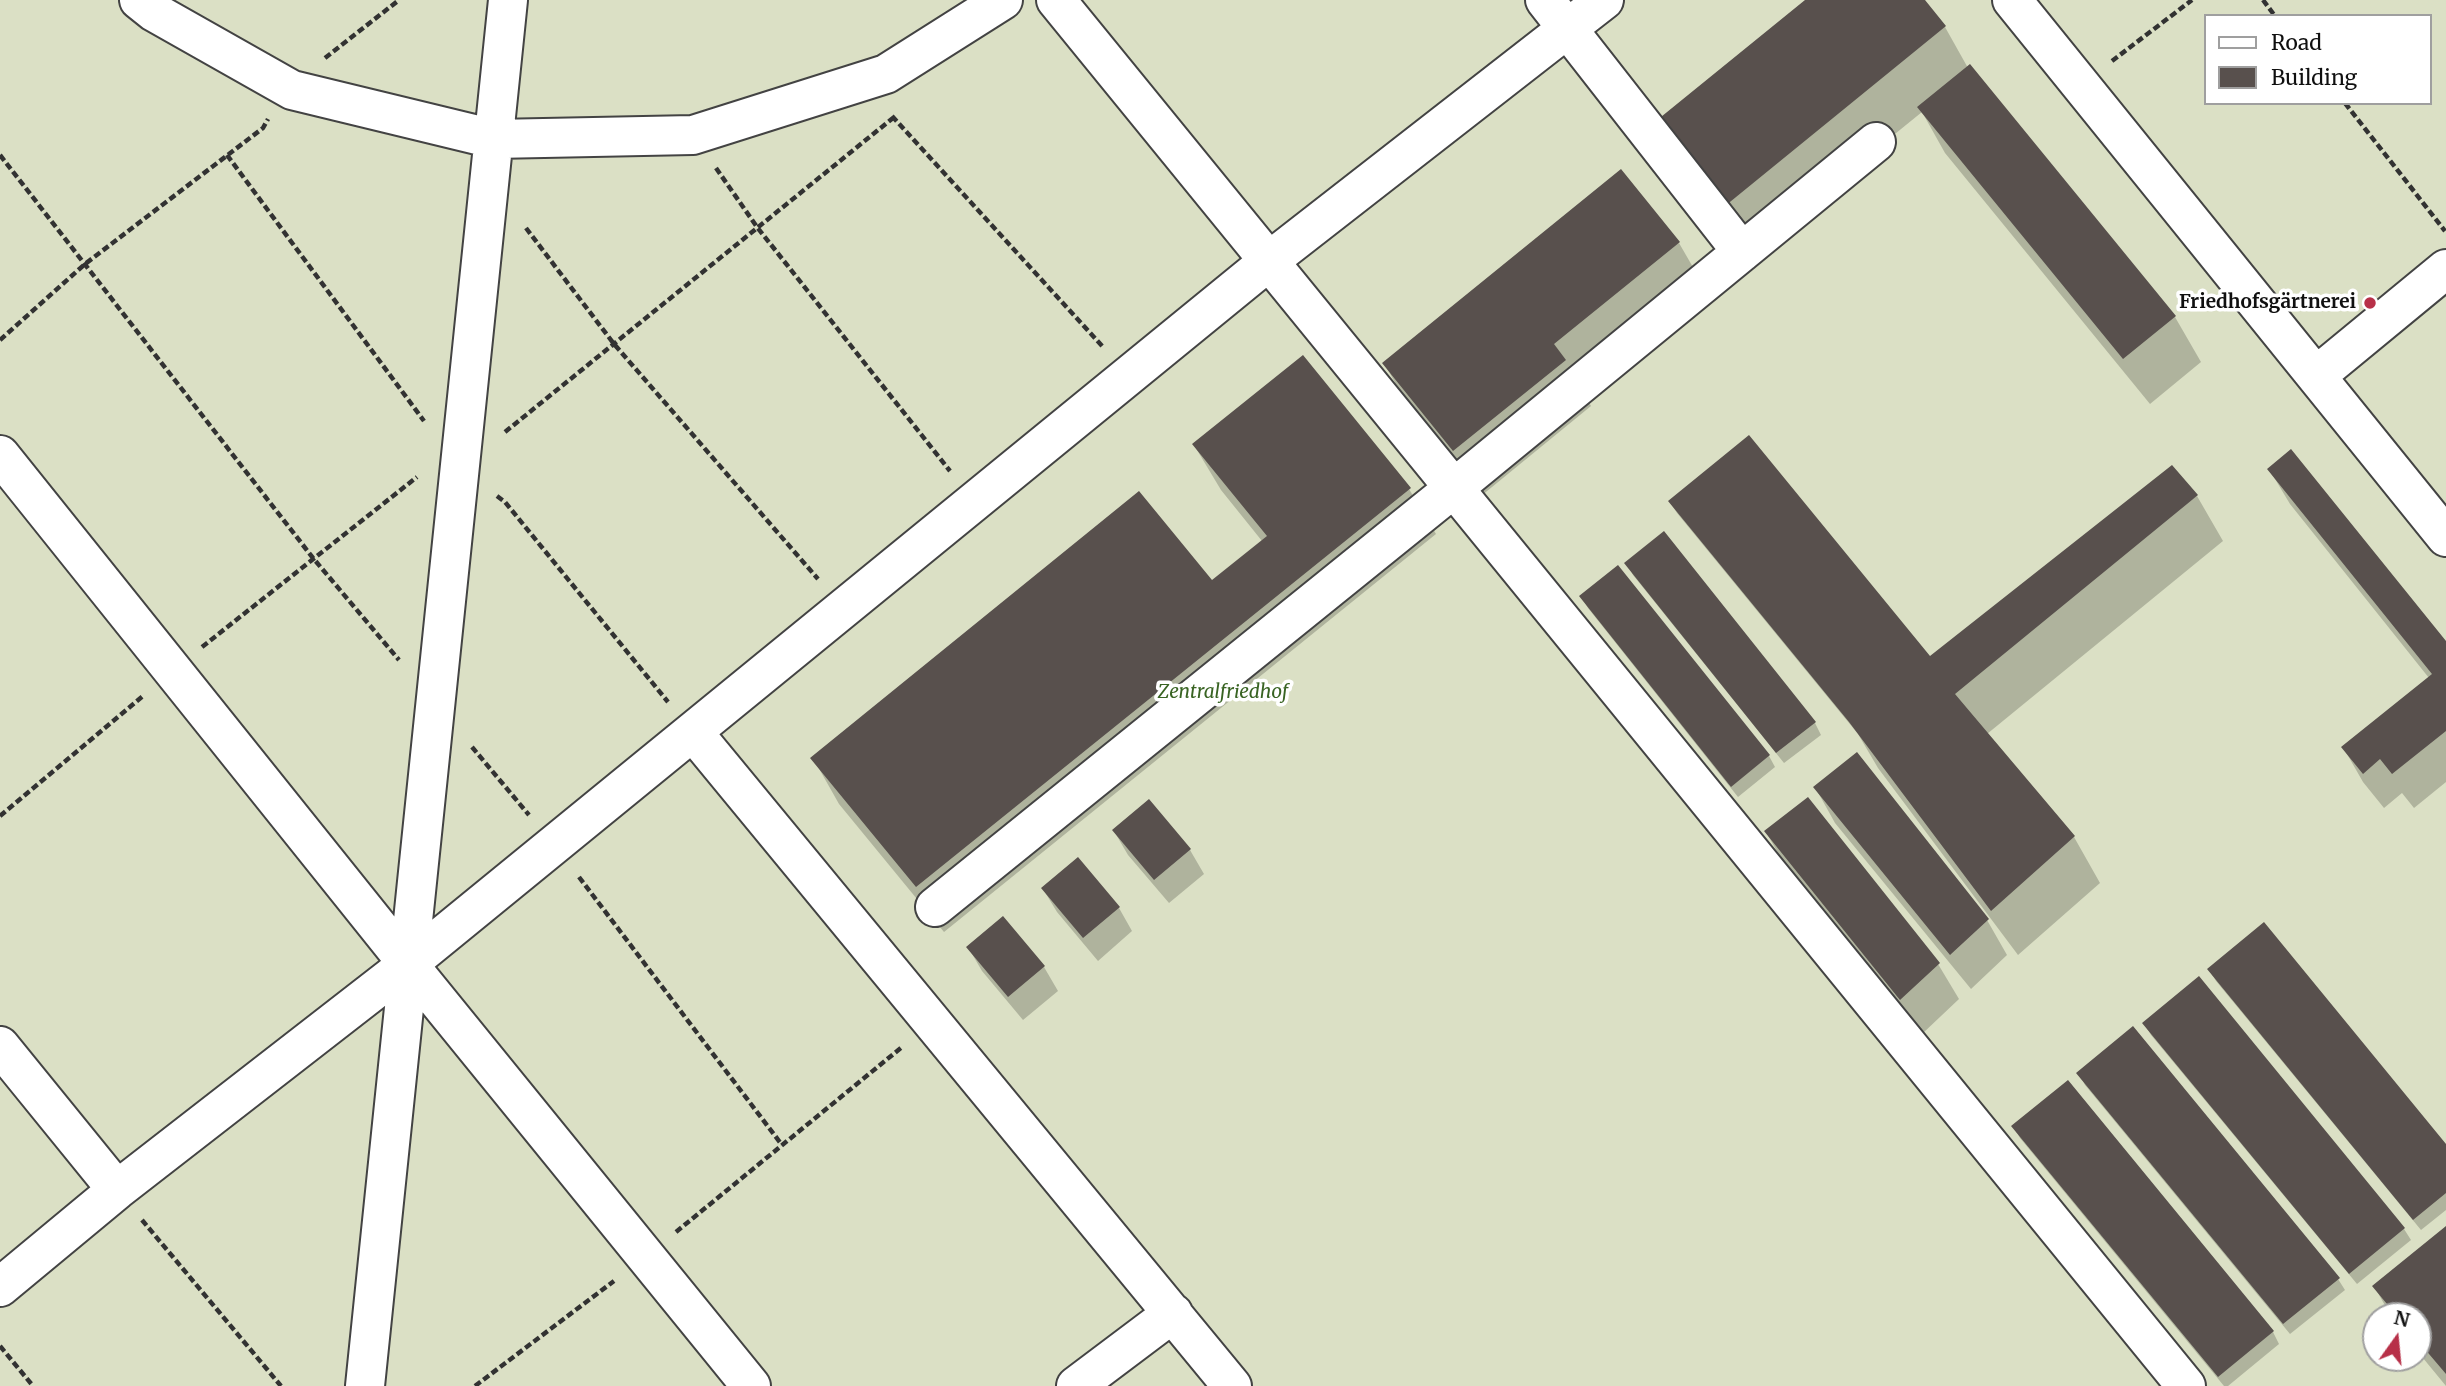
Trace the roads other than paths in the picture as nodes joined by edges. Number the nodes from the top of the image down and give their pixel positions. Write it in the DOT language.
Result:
graph roads {
  1 [pos="139,0"];
  2 [pos="508,0"];
  3 [pos="1003,0"];
  4 [pos="1056,0"];
  5 [pos="1545,0"];
  6 [pos="1605,0"];
  7 [pos="2012,0"];
  8 [pos="1570,29"];
  9 [pos="494,139"];
  10 [pos="1876,142"];
  11 [pos="1742,252"];
  12 [pos="1269,261"];
  13 [pos="2446,269"];
  14 [pos="2316,376"];
  15 [pos="0,455"];
  16 [pos="1454,488"];
  17 [pos="2446,537"];
  18 [pos="693,732"];
  19 [pos="935,907"];
  20 [pos="408,964"];
  21 [pos="0,1046"];
  22 [pos="117,1190"];
  23 [pos="0,1287"];
  24 [pos="1173,1313"];
  25 [pos="365,1386"];
  26 [pos="751,1386"];
  27 [pos="1076,1386"];
  28 [pos="1232,1386"];
  29 [pos="2186,1386"];
  1 -- 9 [label="lane"];
  2 -- 9 [label="lane"];
  3 -- 9 [label="lane"];
  4 -- 12 [label="lane"];
  5 -- 8 [label="lane"];
  6 -- 8 [label="lane"];
  7 -- 14 [label="lane"];
  8 -- 11 [label="lane"];
  8 -- 12 [label="lane"];
  9 -- 20 [label="lane"];
  10 -- 11 [label="lane"];
  11 -- 16 [label="lane"];
  12 -- 16 [label="lane"];
  12 -- 18 [label="lane"];
  13 -- 14 [label="lane"];
  14 -- 17 [label="lane"];
  15 -- 20 [label="lane"];
  16 -- 19 [label="lane"];
  16 -- 29 [label="lane"];
  18 -- 20 [label="lane"];
  18 -- 24 [label="lane"];
  20 -- 22 [label="lane"];
  20 -- 25 [label="lane"];
  20 -- 26 [label="lane"];
  21 -- 22 [label="lane"];
  22 -- 23 [label="lane"];
  24 -- 27 [label="lane"];
  24 -- 28 [label="lane"];
}
